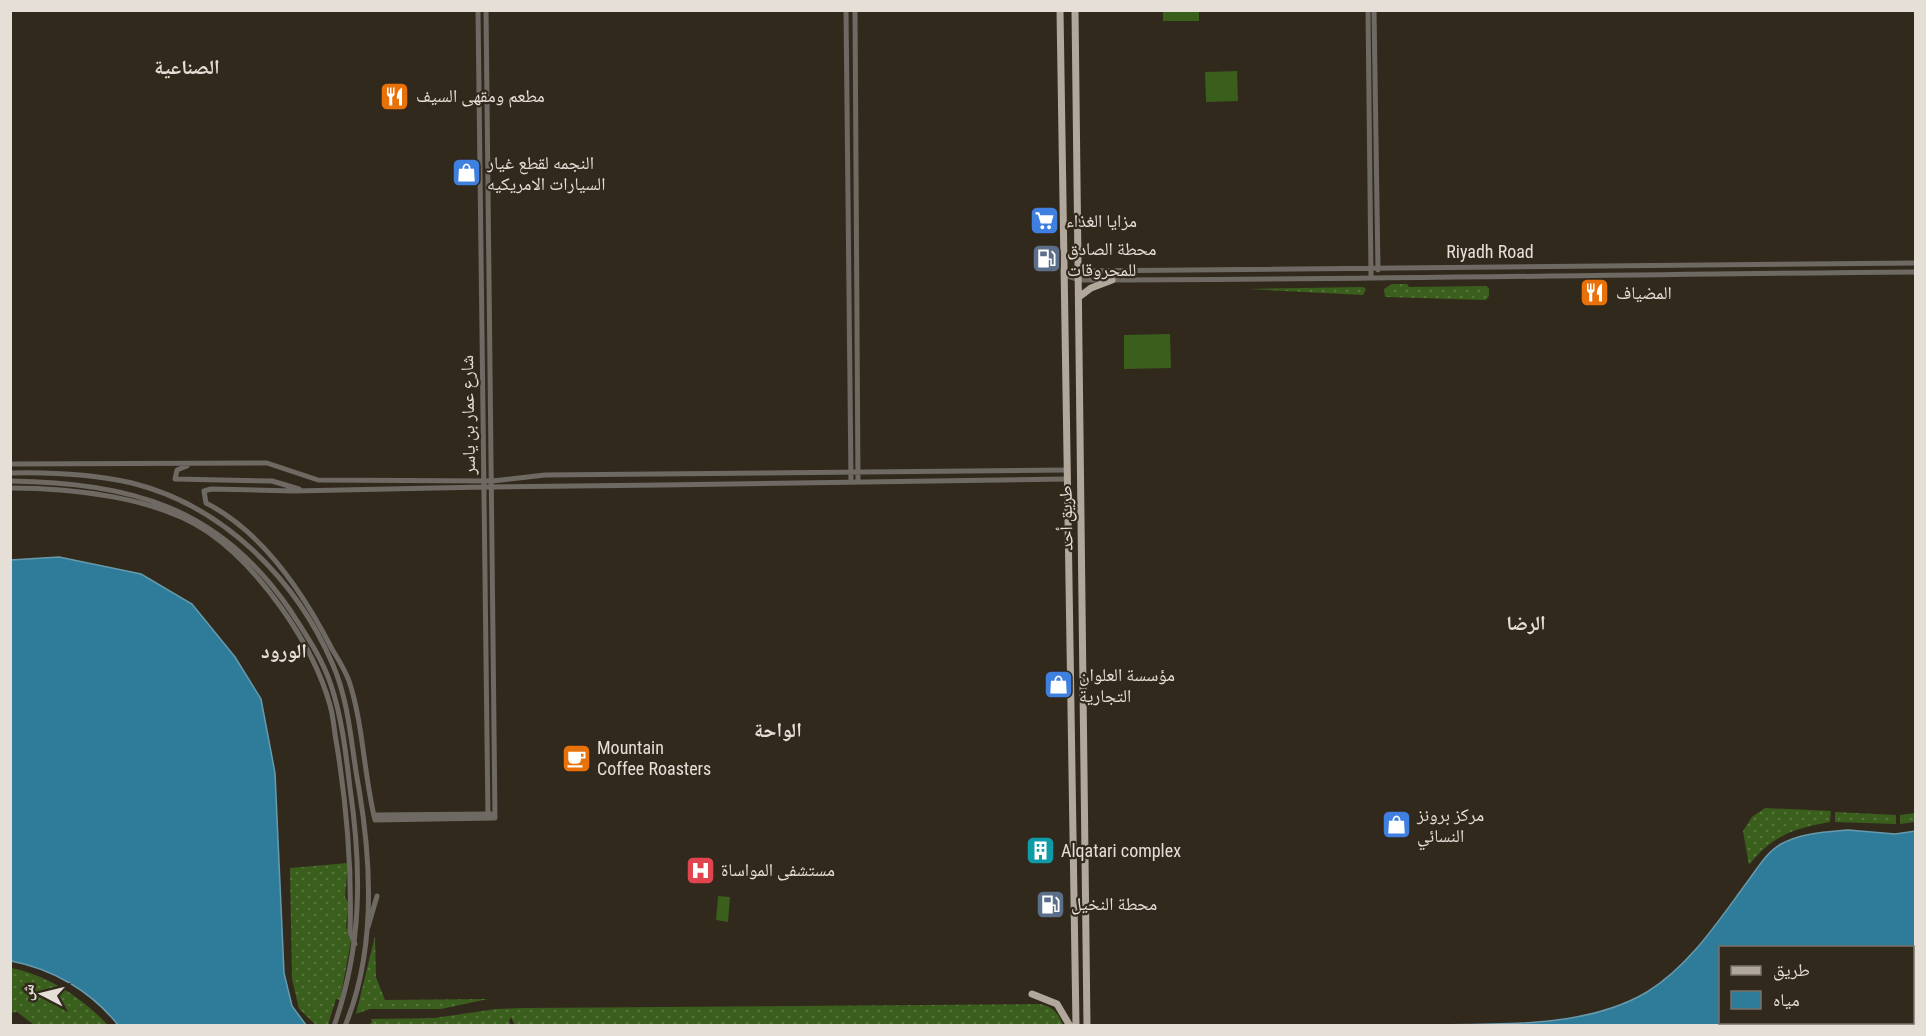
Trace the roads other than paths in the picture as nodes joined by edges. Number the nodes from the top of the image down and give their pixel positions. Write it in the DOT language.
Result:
graph roads {
  1 [pos="478,10"];
  2 [pos="486,10"];
  3 [pos="846,10"];
  4 [pos="855,10"];
  5 [pos="1060,10"];
  6 [pos="1075,10"];
  7 [pos="1368,10"];
  8 [pos="1374,10"];
  9 [pos="1916,263"];
  10 [pos="1375,268"];
  11 [pos="1080,271"];
  12 [pos="1916,272"];
  13 [pos="1064,274"];
  14 [pos="1374,277"];
  15 [pos="1079,280"];
  16 [pos="1112,280"];
  17 [pos="1079,297"];
  18 [pos="10,464"];
  19 [pos="194,464"];
  20 [pos="1068,470"];
  21 [pos="851,472"];
  22 [pos="858,472"];
  23 [pos="10,473"];
  24 [pos="1068,479"];
  25 [pos="484,480"];
  26 [pos="10,481"];
  27 [pos="851,482"];
  28 [pos="858,482"];
  29 [pos="491,484"];
  30 [pos="484,487"];
  31 [pos="10,488"];
  32 [pos="306,491"];
  33 [pos="333,691"];
  34 [pos="326,693"];
  35 [pos="488,816"];
  36 [pos="377,896"];
  37 [pos="366,934"];
  38 [pos="355,944"];
  39 [pos="1032,994"];
  40 [pos="334,1026"];
  41 [pos="345,1026"];
  42 [pos="1070,1026"];
  43 [pos="1076,1026"];
  44 [pos="1087,1026"];
  1 -- 25 [label="street, شارع عمار بن ياسر"];
  2 -- 29 [label="street, شارع عمار بن ياسر"];
  3 -- 21 [label="street"];
  4 -- 22 [label="street"];
  5 -- 13 [label="main road, طريق أحد"];
  6 -- 11 [label="main road, طريق أحد"];
  7 -- 10 [label="street"];
  8 -- 10 [label="street"];
  9 -- 10 [label="street, Riyadh Road"];
  10 -- 11 [label="street, Riyadh Road"];
  10 -- 14 [label="street"];
  11 -- 13 [label="street, Riyadh Road"];
  11 -- 15 [label="main road, طريق أحد"];
  12 -- 14 [label="street"];
  13 -- 15 [label="street"];
  13 -- 20 [label="main road, طريق أحد"];
  14 -- 16 [label="street"];
  15 -- 16 [label="street"];
  15 -- 17 [label="main road, طريق أحد"];
  16 -- 17 [label="main road"];
  17 -- 44 [label="main road, طريق أحد"];
  18 -- 19 [label="street"];
  19 -- 25 [label="street"];
  19 -- 32 [label="street"];
  20 -- 22 [label="street"];
  20 -- 24 [label="main road, طريق أحد"];
  21 -- 22 [label="street"];
  21 -- 27 [label="street"];
  21 -- 29 [label="street"];
  22 -- 28 [label="street"];
  23 -- 37 [label="street"];
  24 -- 28 [label="street"];
  24 -- 43 [label="main road, طريق أحد"];
  25 -- 29 [label="street"];
  25 -- 30 [label="street, شارع عمار بن ياسر"];
  26 -- 33 [label="street"];
  27 -- 28 [label="street"];
  27 -- 29 [label="street"];
  29 -- 30 [label="street"];
  29 -- 35 [label="street, شارع عمار بن ياسر"];
  30 -- 32 [label="street"];
  30 -- 35 [label="street, شارع عمار بن ياسر"];
  31 -- 34 [label="street"];
  32 -- 35 [label="street"];
  33 -- 34 [label="street"];
  33 -- 38 [label="street"];
  34 -- 38 [label="street"];
  36 -- 37 [label="street"];
  37 -- 41 [label="street"];
  38 -- 40 [label="street"];
  39 -- 42 [label="main road"];
}
